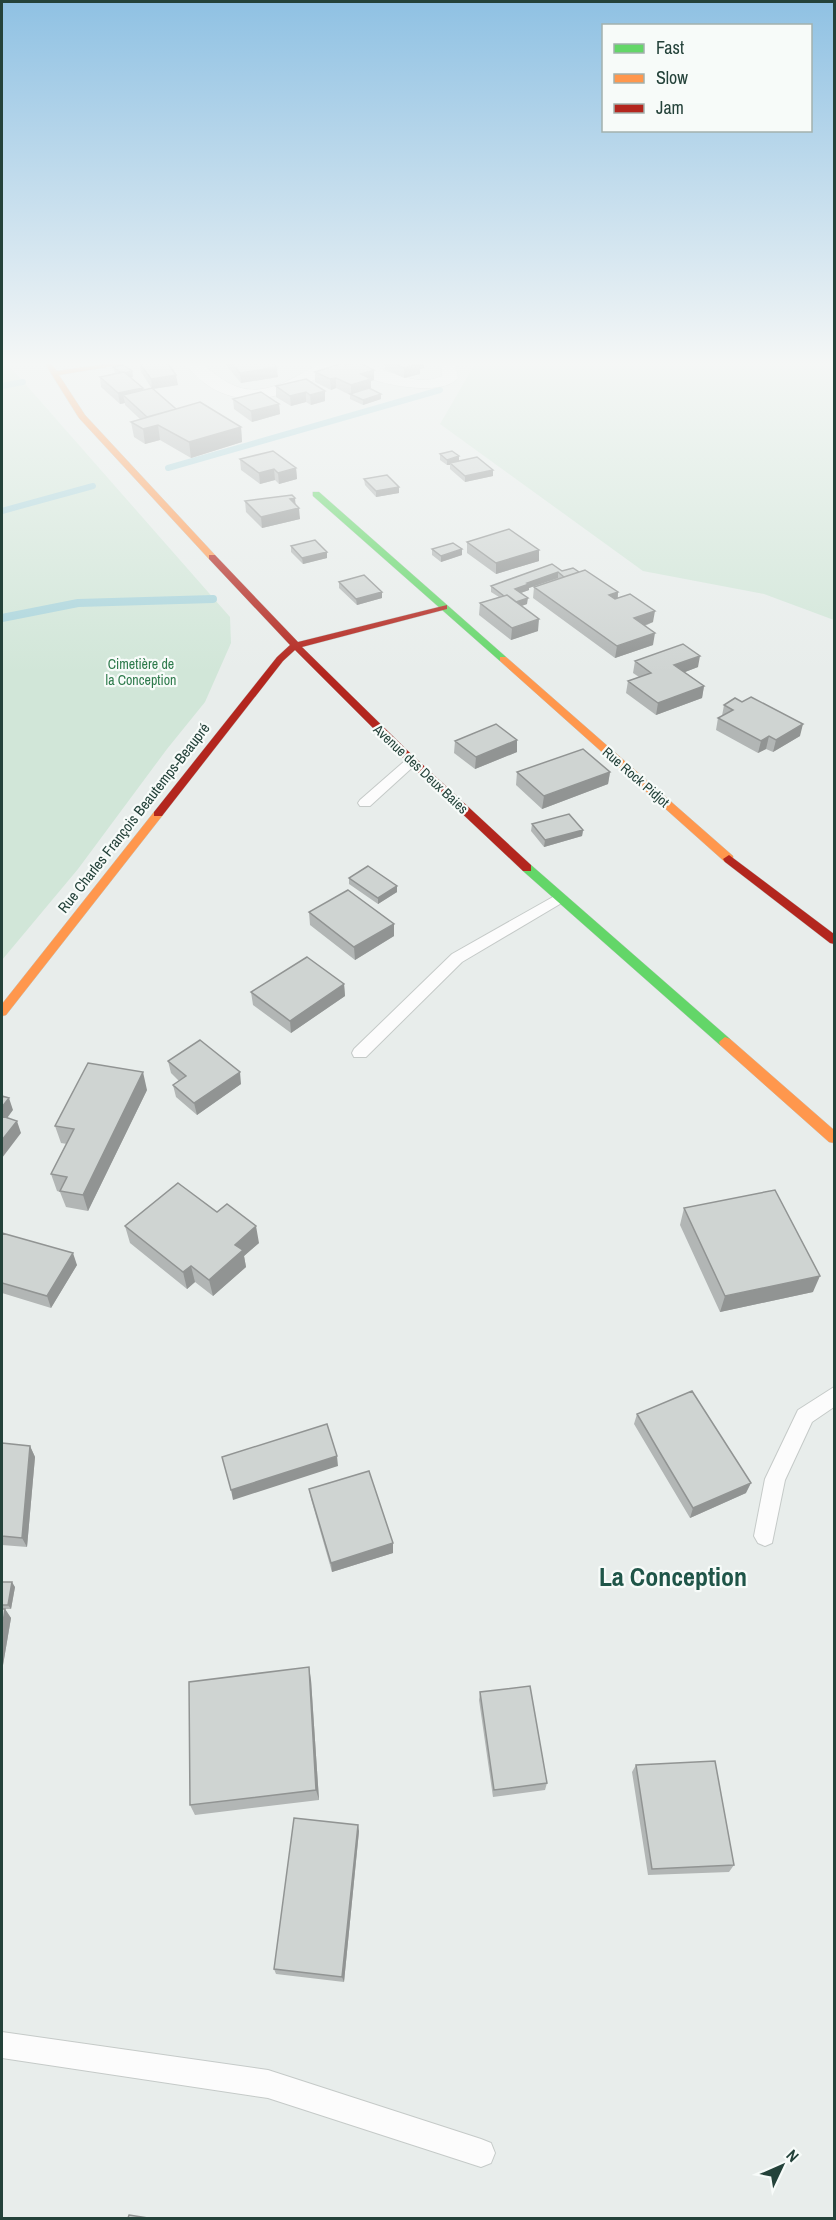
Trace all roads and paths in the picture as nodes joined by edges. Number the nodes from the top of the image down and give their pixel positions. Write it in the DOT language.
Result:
graph roads {
  1 [pos="128,466"];
  2 [pos="316,494"];
  3 [pos="444,607"];
  4 [pos="294,646"];
  5 [pos="411,762"];
  6 [pos="365,803"];
  7 [pos="560,898"];
  8 [pos="834,940"];
  9 [pos="2,1012"];
  10 [pos="360,1053"];
  11 [pos="834,1138"];
  12 [pos="834,1396"];
  13 [pos="765,1536"];
  14 [pos="2,2045"];
  15 [pos="481,2153"];
  1 -- 4 [label="street, Avenue des Deux Baies"];
  2 -- 3 [label="street, Rue Rock Pidjot"];
  3 -- 4 [label="street"];
  3 -- 8 [label="street, Rue Rock Pidjot"];
  4 -- 5 [label="street, Avenue des Deux Baies"];
  4 -- 9 [label="street, Rue Charles François Beautemps-Beaupré"];
  5 -- 6 [label="lane"];
  5 -- 7 [label="street, Avenue des Deux Baies"];
  7 -- 10 [label="lane"];
  7 -- 11 [label="street, Avenue des Deux Baies"];
  12 -- 13 [label="lane"];
  14 -- 15 [label="lane"];
}
